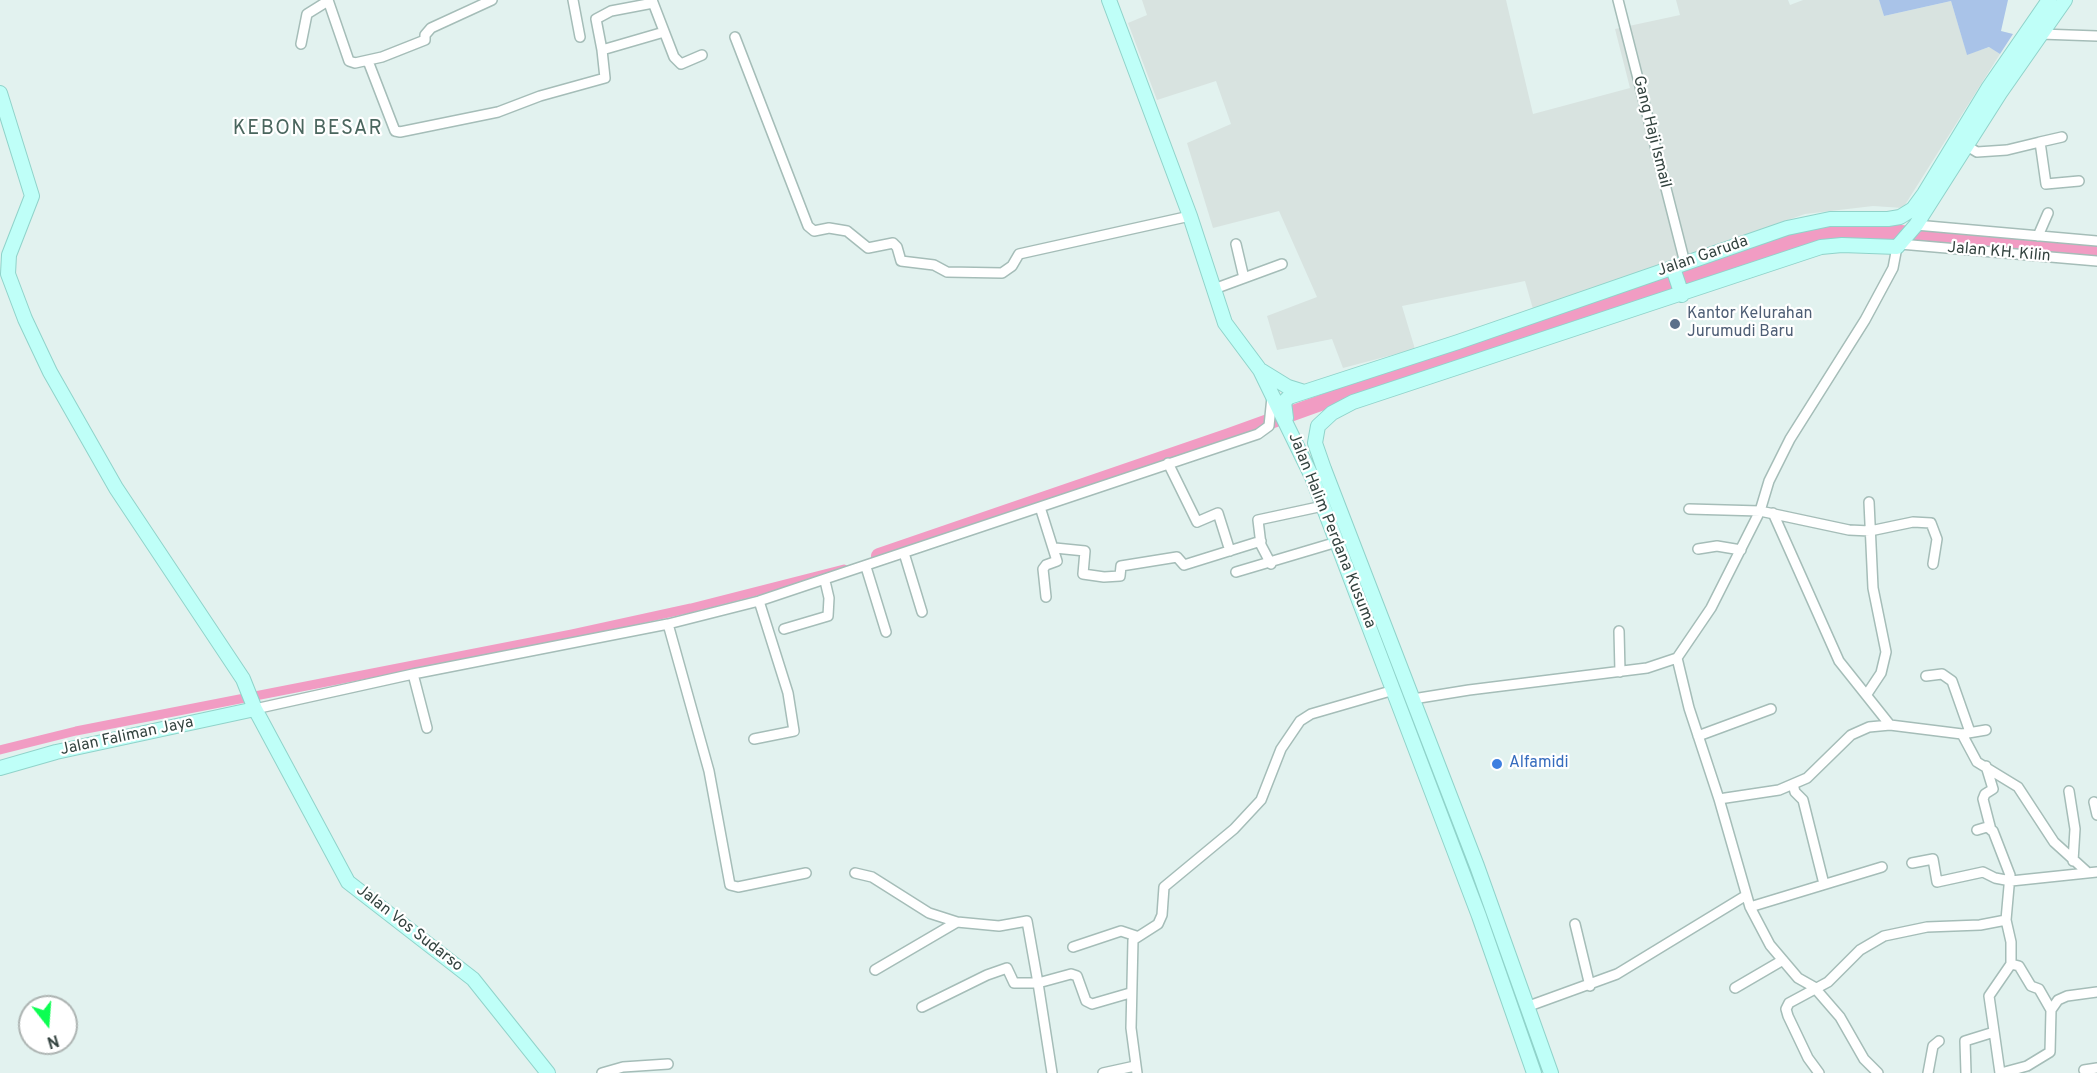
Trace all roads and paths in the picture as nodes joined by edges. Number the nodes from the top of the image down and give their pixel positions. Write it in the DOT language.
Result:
graph roads {
  1 [pos="489,0"];
  2 [pos="573,0"];
  3 [pos="1108,0"];
  4 [pos="1618,0"];
  5 [pos="2049,0"];
  6 [pos="2065,0"];
  7 [pos="328,1"];
  8 [pos="653,2"];
  9 [pos="664,32"];
  10 [pos="2041,34"];
  11 [pos="2097,36"];
  12 [pos="580,37"];
  13 [pos="735,37"];
  14 [pos="301,44"];
  15 [pos="602,50"];
  16 [pos="702,55"];
  17 [pos="368,61"];
  18 [pos="0,93"];
  19 [pos="2062,137"];
  20 [pos="2040,142"];
  21 [pos="1967,146"];
  22 [pos="2079,181"];
  23 [pos="2048,213"];
  24 [pos="1190,216"];
  25 [pos="1915,226"];
  26 [pos="2038,236"];
  27 [pos="2097,242"];
  28 [pos="1236,244"];
  29 [pos="1900,244"];
  30 [pos="2097,261"];
  31 [pos="1282,264"];
  32 [pos="1678,269"];
  33 [pos="1244,278"];
  34 [pos="1214,290"];
  35 [pos="1681,293"];
  36 [pos="1260,370"];
  37 [pos="1304,392"];
  38 [pos="1283,417"];
  39 [pos="1314,434"];
  40 [pos="1168,463"];
  41 [pos="1869,502"];
  42 [pos="1323,506"];
  43 [pos="1040,507"];
  44 [pos="1689,509"];
  45 [pos="1760,511"];
  46 [pos="1773,513"];
  47 [pos="1870,531"];
  48 [pos="1261,541"];
  49 [pos="1337,542"];
  50 [pos="1055,548"];
  51 [pos="1698,549"];
  52 [pos="1742,550"];
  53 [pos="1230,551"];
  54 [pos="904,553"];
  55 [pos="1271,564"];
  56 [pos="1933,564"];
  57 [pos="866,567"];
  58 [pos="1236,572"];
  59 [pos="825,581"];
  60 [pos="1046,597"];
  61 [pos="759,602"];
  62 [pos="922,612"];
  63 [pos="668,624"];
  64 [pos="784,628"];
  65 [pos="886,632"];
  66 [pos="1619,632"];
  67 [pos="1677,658"];
  68 [pos="1620,672"];
  69 [pos="413,674"];
  70 [pos="1926,676"];
  71 [pos="1394,690"];
  72 [pos="1867,694"];
  73 [pos="1413,699"];
  74 [pos="252,701"];
  75 [pos="1771,709"];
  76 [pos="1890,724"];
  77 [pos="427,728"];
  78 [pos="1986,730"];
  79 [pos="1966,733"];
  80 [pos="1698,736"];
  81 [pos="754,739"];
  82 [pos="1986,766"];
  83 [pos="0,768"];
  84 [pos="1793,784"];
  85 [pos="2069,791"];
  86 [pos="1451,797"];
  87 [pos="1719,799"];
  88 [pos="2094,802"];
  89 [pos="1436,804"];
  90 [pos="2097,815"];
  91 [pos="1977,830"];
  92 [pos="1991,830"];
  93 [pos="2073,861"];
  94 [pos="1912,863"];
  95 [pos="1477,866"];
  96 [pos="1882,867"];
  97 [pos="2086,871"];
  98 [pos="1461,872"];
  99 [pos="2097,872"];
  100 [pos="806,873"];
  101 [pos="855,873"];
  102 [pos="2011,881"];
  103 [pos="1824,884"];
  104 [pos="1745,896"];
  105 [pos="1750,907"];
  106 [pos="2006,920"];
  107 [pos="957,922"];
  108 [pos="1575,924"];
  109 [pos="1136,936"];
  110 [pos="1073,946"];
  111 [pos="1783,960"];
  112 [pos="2011,964"];
  113 [pos="875,970"];
  114 [pos="1038,983"];
  115 [pos="1590,986"];
  116 [pos="1814,987"];
  117 [pos="1735,988"];
  118 [pos="2097,992"];
  119 [pos="1130,993"];
  120 [pos="1529,1006"];
  121 [pos="922,1007"];
  122 [pos="2051,1010"];
  123 [pos="1994,1032"];
  124 [pos="1939,1041"];
  125 [pos="668,1064"];
  126 [pos="2097,1068"];
  127 [pos="2027,1069"];
  128 [pos="1136,1070"];
  129 [pos="2084,1070"];
  130 [pos="548,1073"];
  131 [pos="602,1073"];
  132 [pos="1052,1073"];
  133 [pos="1103,1073"];
  134 [pos="1534,1073"];
  135 [pos="1551,1073"];
  136 [pos="1819,1073"];
  137 [pos="1878,1073"];
  138 [pos="1928,1073"];
  139 [pos="1966,1073"];
  140 [pos="2000,1073"];
  1 -- 17 [label="street"];
  2 -- 12 [label="street"];
  3 -- 24 [label="main road, Jalan Halim Perdana Kusuma"];
  4 -- 32 [label="street, Gang Haji Ismail"];
  5 -- 32 [label="main road, Jalan Garuda"];
  6 -- 10 [label="main road"];
  7 -- 14 [label="street"];
  7 -- 17 [label="street"];
  8 -- 9 [label="street"];
  8 -- 15 [label="street"];
  9 -- 15 [label="street"];
  9 -- 16 [label="street"];
  10 -- 11 [label="street"];
  10 -- 21 [label="main road"];
  13 -- 24 [label="street"];
  15 -- 17 [label="street"];
  18 -- 74 [label="main road, Jalan Vos Sudarso"];
  19 -- 20 [label="street"];
  20 -- 21 [label="street"];
  20 -- 22 [label="street"];
  21 -- 25 [label="main road"];
  23 -- 26 [label="street"];
  24 -- 34 [label="main road, Jalan Halim Perdana Kusuma"];
  25 -- 26 [label="street, Jalan KH. Kilin"];
  25 -- 29 [label="main road"];
  26 -- 27 [label="street, Jalan KH. Kilin"];
  28 -- 33 [label="street"];
  29 -- 30 [label="street, Jalan KH. Kilin"];
  29 -- 35 [label="main road, Jalan Garuda"];
  29 -- 45 [label="street"];
  31 -- 33 [label="street"];
  32 -- 35 [label="main road"];
  32 -- 37 [label="main road, Jalan Garuda"];
  33 -- 34 [label="street"];
  34 -- 36 [label="main road, Jalan Halim Perdana Kusuma"];
  35 -- 39 [label="main road, Jalan Garuda"];
  36 -- 37 [label="main road"];
  36 -- 38 [label="main road, Jalan Halim Perdana Kusuma"];
  37 -- 38 [label="main road, Jalan Garuda"];
  38 -- 40 [label="street"];
  38 -- 42 [label="main road, Jalan Halim Perdana Kusuma"];
  39 -- 73 [label="main road, Jalan Halim Perdana Kusuma"];
  40 -- 43 [label="street"];
  40 -- 53 [label="street"];
  41 -- 47 [label="street"];
  42 -- 48 [label="street"];
  42 -- 49 [label="main road, Jalan Halim Perdana Kusuma"];
  43 -- 50 [label="street"];
  43 -- 54 [label="street"];
  44 -- 45 [label="street"];
  45 -- 46 [label="street"];
  45 -- 52 [label="street"];
  46 -- 47 [label="street"];
  46 -- 72 [label="street"];
  47 -- 56 [label="street"];
  47 -- 72 [label="street"];
  48 -- 53 [label="street"];
  48 -- 55 [label="street"];
  49 -- 55 [label="street"];
  49 -- 71 [label="main road, Jalan Halim Perdana Kusuma"];
  50 -- 53 [label="street"];
  50 -- 60 [label="street"];
  51 -- 52 [label="street"];
  52 -- 67 [label="street"];
  54 -- 57 [label="street"];
  54 -- 62 [label="street"];
  55 -- 58 [label="street"];
  57 -- 59 [label="street"];
  57 -- 65 [label="street"];
  59 -- 61 [label="street"];
  59 -- 64 [label="street"];
  61 -- 63 [label="street"];
  61 -- 81 [label="street"];
  63 -- 69 [label="street"];
  63 -- 100 [label="street"];
  66 -- 68 [label="street"];
  67 -- 68 [label="street"];
  67 -- 80 [label="street"];
  68 -- 73 [label="street"];
  69 -- 74 [label="street"];
  69 -- 77 [label="street"];
  70 -- 79 [label="street"];
  71 -- 89 [label="main road, Jalan Halim Perdana Kusuma"];
  71 -- 109 [label="street"];
  72 -- 76 [label="street"];
  73 -- 86 [label="main road, Jalan Halim Perdana Kusuma"];
  74 -- 83 [label="main road, Jalan Faliman Jaya"];
  74 -- 130 [label="main road, Jalan Vos Sudarso"];
  75 -- 80 [label="street"];
  76 -- 79 [label="street"];
  76 -- 84 [label="street"];
  78 -- 79 [label="street"];
  79 -- 82 [label="street"];
  80 -- 87 [label="street"];
  82 -- 92 [label="street"];
  82 -- 93 [label="street"];
  84 -- 87 [label="street"];
  84 -- 103 [label="street"];
  85 -- 93 [label="street"];
  86 -- 89 [label="main road"];
  86 -- 95 [label="main road, Jalan Halim Perdana Kusuma"];
  87 -- 104 [label="street"];
  88 -- 90 [label="street"];
  89 -- 98 [label="main road, Jalan Halim Perdana Kusuma"];
  91 -- 92 [label="street"];
  92 -- 102 [label="street"];
  93 -- 97 [label="street"];
  94 -- 102 [label="street"];
  95 -- 98 [label="main road"];
  95 -- 120 [label="main road, Jalan Halim Perdana Kusuma"];
  96 -- 103 [label="street"];
  97 -- 99 [label="street"];
  97 -- 102 [label="street"];
  98 -- 134 [label="main road, Jalan Halim Perdana Kusuma"];
  101 -- 107 [label="street"];
  102 -- 106 [label="street"];
  103 -- 105 [label="street"];
  104 -- 105 [label="street"];
  104 -- 115 [label="street"];
  105 -- 111 [label="street"];
  106 -- 112 [label="street"];
  106 -- 116 [label="street"];
  107 -- 113 [label="street"];
  107 -- 114 [label="street"];
  108 -- 115 [label="street"];
  109 -- 110 [label="street"];
  109 -- 119 [label="street"];
  111 -- 116 [label="street"];
  111 -- 117 [label="street"];
  112 -- 122 [label="street"];
  112 -- 123 [label="street"];
  114 -- 119 [label="street"];
  114 -- 121 [label="street"];
  114 -- 132 [label="street"];
  115 -- 120 [label="street"];
  116 -- 136 [label="street"];
  116 -- 137 [label="street"];
  118 -- 122 [label="street"];
  119 -- 128 [label="street"];
  120 -- 135 [label="main road, Jalan Halim Perdana Kusuma"];
  122 -- 127 [label="street"];
  123 -- 139 [label="street"];
  123 -- 140 [label="street"];
  124 -- 138 [label="street"];
  125 -- 131 [label="street"];
  126 -- 129 [label="street"];
  127 -- 140 [label="street"];
  128 -- 133 [label="street"];
}
